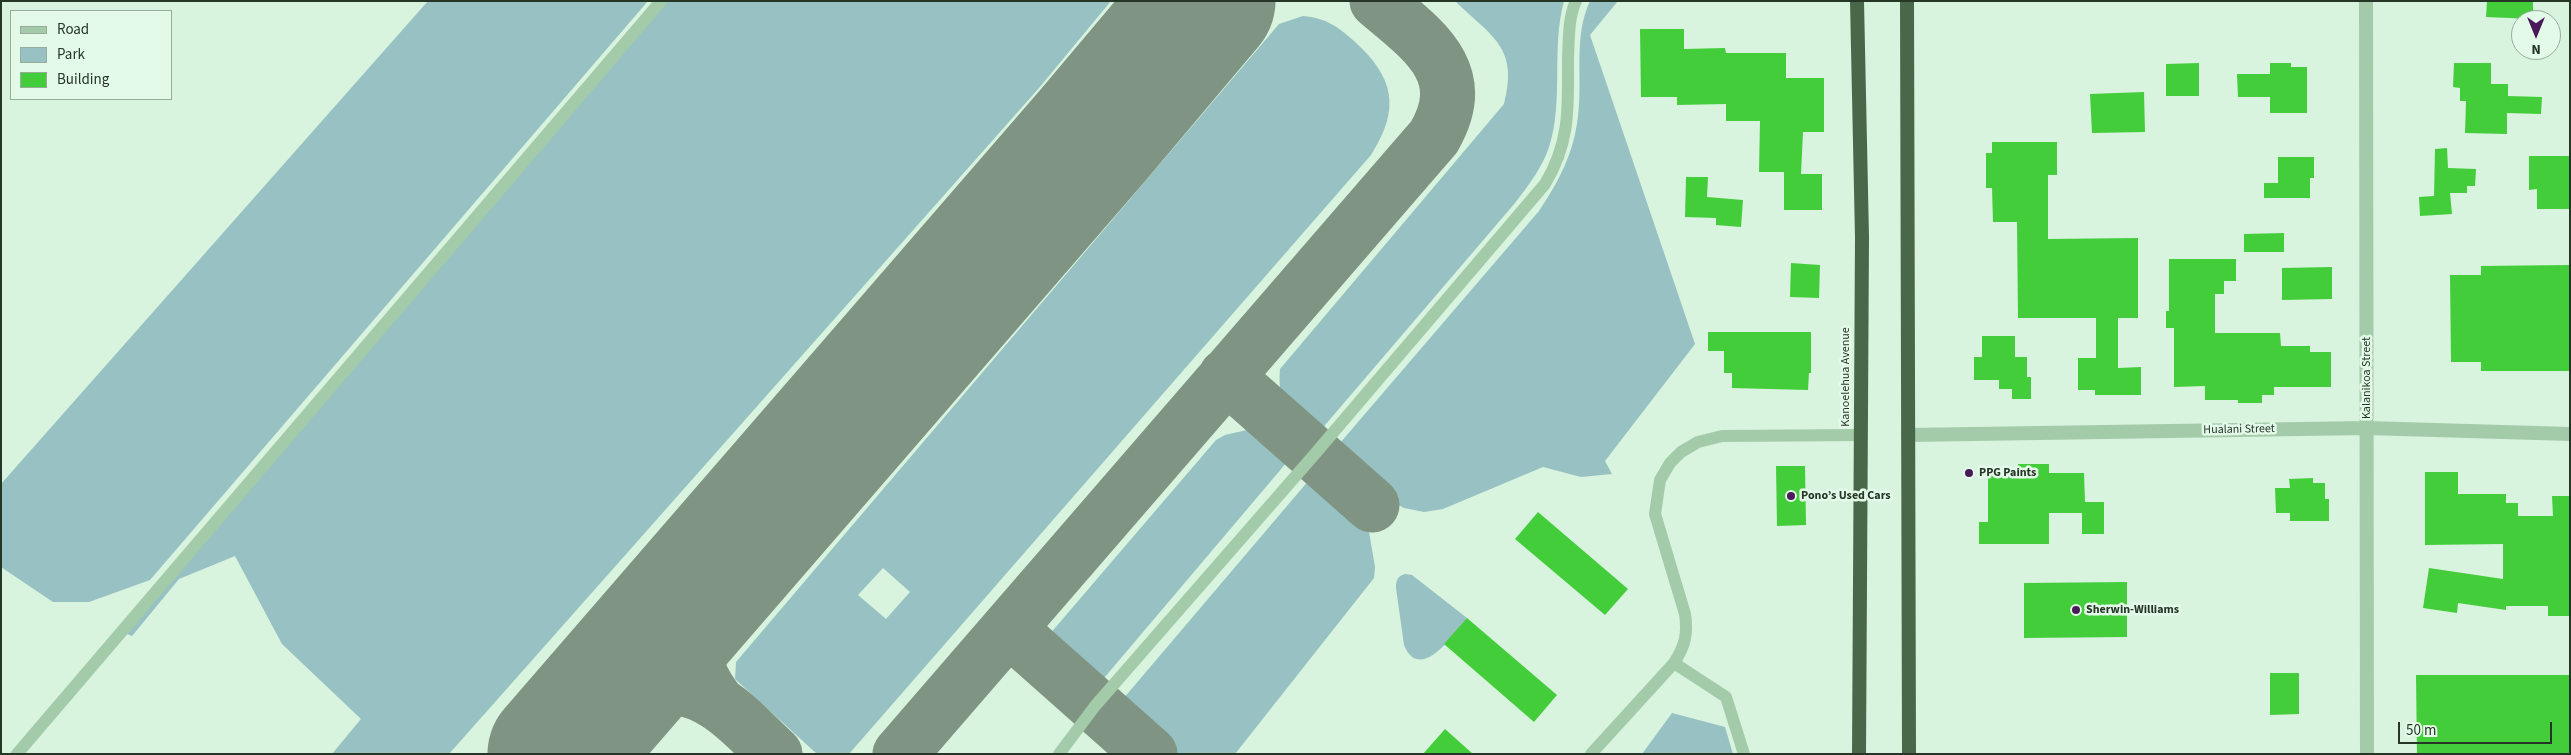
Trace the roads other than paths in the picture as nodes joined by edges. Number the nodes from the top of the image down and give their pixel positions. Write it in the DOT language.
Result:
graph roads {
  1 [pos="661,1"];
  2 [pos="1576,1"];
  3 [pos="1857,1"];
  4 [pos="1907,1"];
  5 [pos="2366,1"];
  6 [pos="2367,428"];
  7 [pos="1860,434"];
  8 [pos="1908,434"];
  9 [pos="2570,434"];
  10 [pos="1674,663"];
  11 [pos="17,754"];
  12 [pos="1059,754"];
  13 [pos="1591,754"];
  14 [pos="1744,754"];
  15 [pos="1859,754"];
  16 [pos="1909,754"];
  17 [pos="2367,754"];
  1 -- 11 [label="lane"];
  2 -- 12 [label="lane"];
  3 -- 7 [label="highway, Kanoelehua Avenue"];
  4 -- 8 [label="highway"];
  5 -- 6 [label="street, Kalanikoa Street"];
  6 -- 8 [label="street, Hualani Street"];
  6 -- 9 [label="street, Hualani Street"];
  6 -- 17 [label="street, Kalanikoa Street"];
  7 -- 10 [label="lane"];
  7 -- 15 [label="highway, Kanoelehua Avenue"];
  8 -- 16 [label="highway"];
  10 -- 13 [label="lane"];
  10 -- 14 [label="lane"];
}
